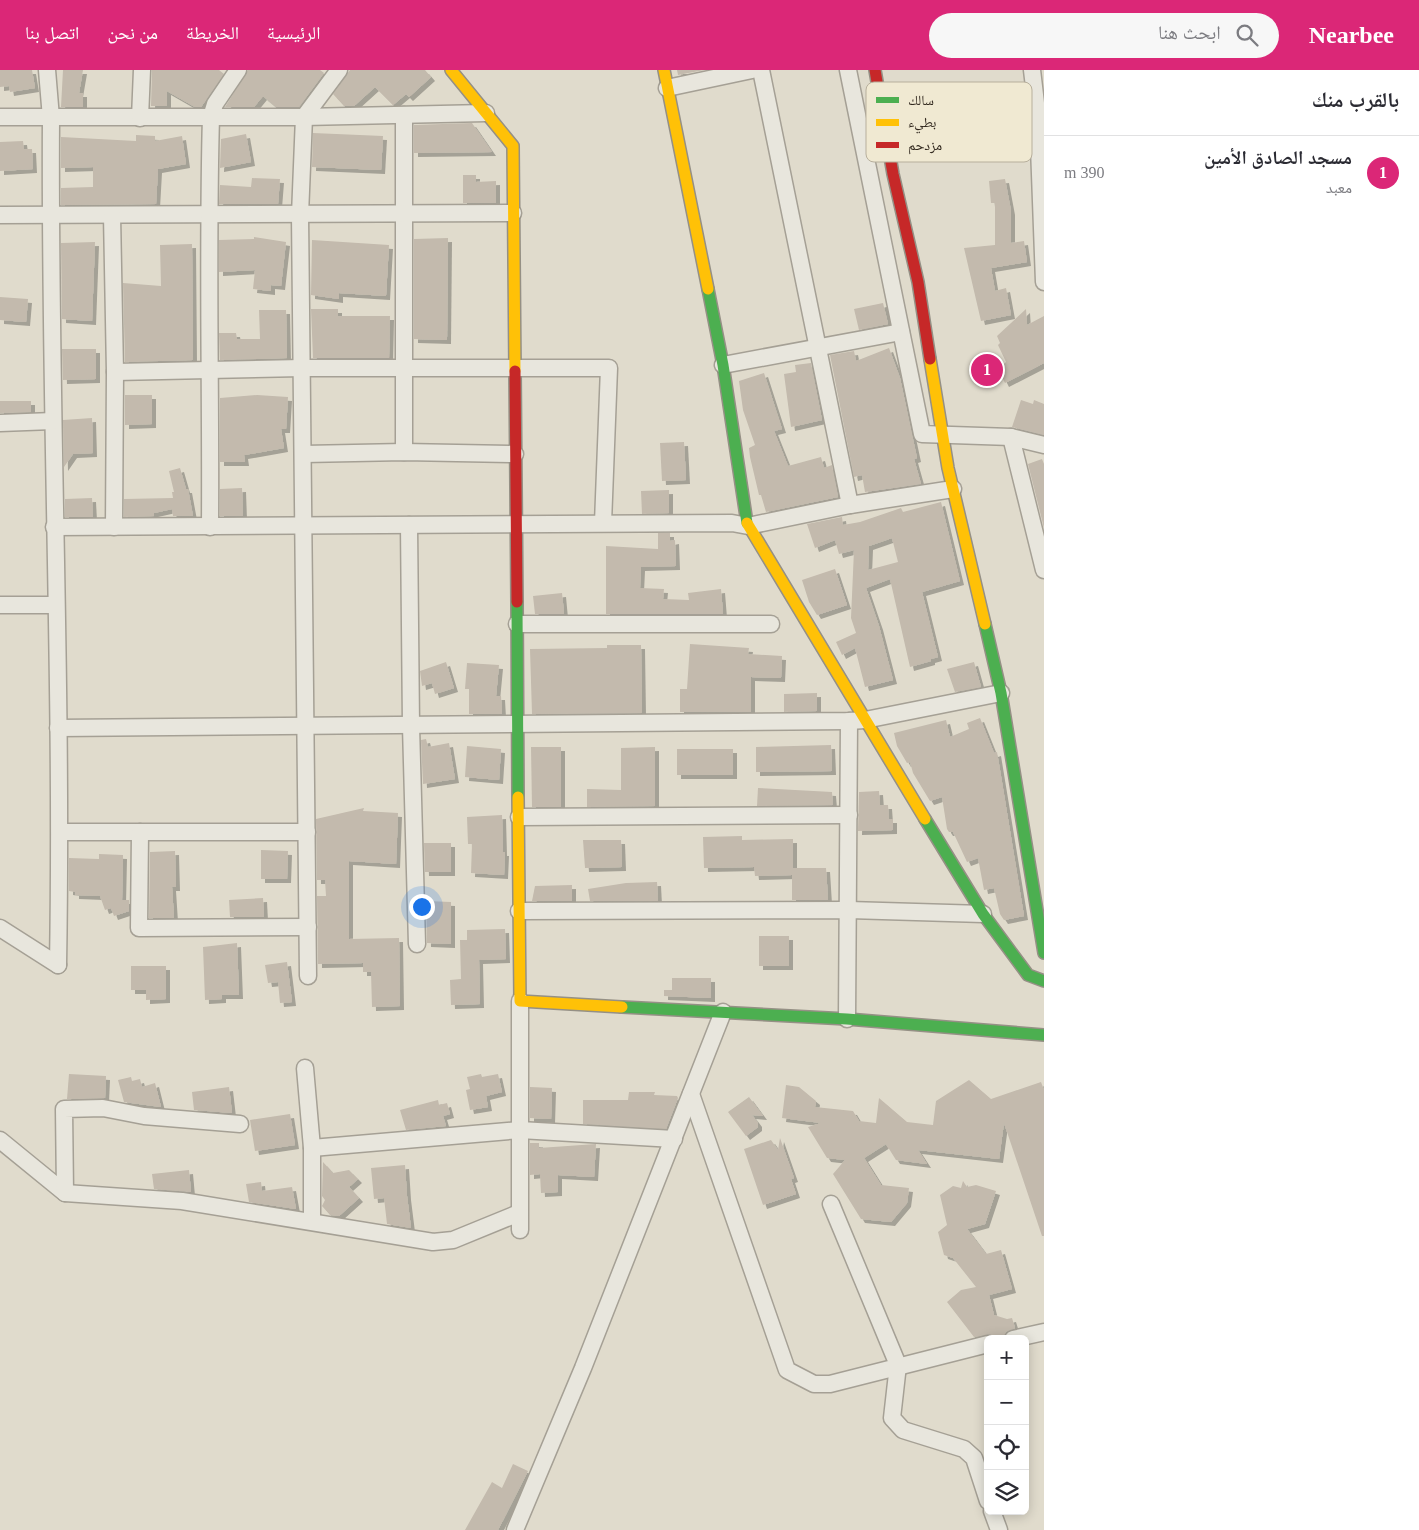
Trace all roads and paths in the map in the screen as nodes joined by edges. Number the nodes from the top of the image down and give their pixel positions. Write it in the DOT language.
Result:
graph roads {
  1 [pos="47,70"];
  2 [pos="142,70"];
  3 [pos="238,70"];
  4 [pos="339,70"];
  5 [pos="450,70"];
  6 [pos="664,70"];
  7 [pos="752,70"];
  8 [pos="761,70"];
  9 [pos="848,70"];
  10 [pos="1032,70"];
  11 [pos="667,88"];
  12 [pos="486,113"];
  13 [pos="404,115"];
  14 [pos="211,117"];
  15 [pos="304,117"];
  16 [pos="0,118"];
  17 [pos="51,118"];
  18 [pos="140,118"];
  19 [pos="866,157"];
  20 [pos="867,162"];
  21 [pos="891,162"];
  22 [pos="513,212"];
  23 [pos="404,214"];
  24 [pos="0,215"];
  25 [pos="50,215"];
  26 [pos="112,215"];
  27 [pos="208,215"];
  28 [pos="300,215"];
  29 [pos="1044,282"];
  30 [pos="902,332"];
  31 [pos="818,347"];
  32 [pos="723,365"];
  33 [pos="404,367"];
  34 [pos="514,367"];
  35 [pos="302,368"];
  36 [pos="211,370"];
  37 [pos="115,372"];
  38 [pos="53,421"];
  39 [pos="0,422"];
  40 [pos="943,435"];
  41 [pos="1011,438"];
  42 [pos="1044,445"];
  43 [pos="404,452"];
  44 [pos="304,454"];
  45 [pos="515,454"];
  46 [pos="953,489"];
  47 [pos="850,505"];
  48 [pos="516,523"];
  49 [pos="603,523"];
  50 [pos="410,525"];
  51 [pos="210,526"];
  52 [pos="304,526"];
  53 [pos="748,526"];
  54 [pos="54,527"];
  55 [pos="114,527"];
  56 [pos="1044,570"];
  57 [pos="0,606"];
  58 [pos="56,606"];
  59 [pos="517,624"];
  60 [pos="772,624"];
  61 [pos="1000,693"];
  62 [pos="857,720"];
  63 [pos="518,724"];
  64 [pos="411,726"];
  65 [pos="58,728"];
  66 [pos="307,728"];
  67 [pos="849,815"];
  68 [pos="518,818"];
  69 [pos="60,832"];
  70 [pos="140,832"];
  71 [pos="307,832"];
  72 [pos="849,910"];
  73 [pos="519,911"];
  74 [pos="983,914"];
  75 [pos="308,927"];
  76 [pos="0,928"];
  77 [pos="1042,932"];
  78 [pos="417,944"];
  79 [pos="1044,953"];
  80 [pos="308,976"];
  81 [pos="1044,981"];
  82 [pos="520,1001"];
  83 [pos="723,1012"];
  84 [pos="847,1019"];
  85 [pos="1044,1035"];
  86 [pos="305,1068"];
  87 [pos="692,1094"];
  88 [pos="240,1124"];
  89 [pos="520,1130"];
  90 [pos="674,1139"];
  91 [pos="0,1140"];
  92 [pos="312,1148"];
  93 [pos="65,1193"];
  94 [pos="831,1204"];
  95 [pos="519,1214"];
  96 [pos="312,1220"];
  97 [pos="520,1230"];
  98 [pos="1044,1332"];
  99 [pos="1029,1335"];
  100 [pos="984,1345"];
  101 [pos="898,1365"];
  102 [pos="984,1489"];
  103 [pos="993,1515"];
  104 [pos="516,1530"];
  105 [pos="999,1530"];
  1 -- 17 [label="street"];
  2 -- 18 [label="street"];
  3 -- 14 [label="street"];
  4 -- 15 [label="street"];
  5 -- 12 [label="street"];
  6 -- 11 [label="street"];
  7 -- 11 [label="street"];
  8 -- 31 [label="street"];
  9 -- 19 [label="street"];
  10 -- 29 [label="street"];
  11 -- 32 [label="street"];
  12 -- 13 [label="street"];
  12 -- 22 [label="street"];
  13 -- 15 [label="street"];
  13 -- 23 [label="street"];
  14 -- 15 [label="street"];
  14 -- 18 [label="street"];
  14 -- 27 [label="street"];
  15 -- 28 [label="street"];
  16 -- 17 [label="street"];
  17 -- 18 [label="street"];
  17 -- 25 [label="street"];
  20 -- 30 [label="street"];
  21 -- 40 [label="street"];
  22 -- 23 [label="street"];
  22 -- 34 [label="street"];
  23 -- 28 [label="street"];
  23 -- 33 [label="street"];
  24 -- 25 [label="street"];
  25 -- 26 [label="street"];
  25 -- 38 [label="street"];
  26 -- 27 [label="street"];
  26 -- 37 [label="street"];
  27 -- 28 [label="street"];
  27 -- 36 [label="street"];
  28 -- 35 [label="street"];
  30 -- 31 [label="street"];
  30 -- 40 [label="street"];
  31 -- 32 [label="street"];
  31 -- 47 [label="street"];
  32 -- 53 [label="street"];
  33 -- 34 [label="street"];
  33 -- 35 [label="street"];
  33 -- 43 [label="street"];
  34 -- 45 [label="street"];
  34 -- 49 [label="street"];
  35 -- 36 [label="street"];
  35 -- 44 [label="street"];
  36 -- 37 [label="street"];
  36 -- 51 [label="street"];
  37 -- 55 [label="street"];
  38 -- 39 [label="street"];
  38 -- 54 [label="street"];
  40 -- 41 [label="street"];
  40 -- 46 [label="street"];
  41 -- 42 [label="street"];
  41 -- 56 [label="street"];
  43 -- 44 [label="street"];
  43 -- 45 [label="street"];
  44 -- 52 [label="street"];
  45 -- 48 [label="street"];
  46 -- 47 [label="street"];
  46 -- 61 [label="street"];
  47 -- 53 [label="street"];
  48 -- 49 [label="street"];
  48 -- 50 [label="street"];
  48 -- 59 [label="street"];
  49 -- 53 [label="street"];
  50 -- 52 [label="street"];
  50 -- 64 [label="street"];
  51 -- 52 [label="street"];
  51 -- 55 [label="street"];
  52 -- 66 [label="street"];
  53 -- 62 [label="street"];
  54 -- 55 [label="street"];
  54 -- 58 [label="street"];
  57 -- 58 [label="street"];
  58 -- 65 [label="street"];
  59 -- 60 [label="street"];
  59 -- 63 [label="street"];
  61 -- 62 [label="street"];
  61 -- 77 [label="street"];
  62 -- 63 [label="street"];
  62 -- 67 [label="street"];
  62 -- 74 [label="street"];
  63 -- 64 [label="street"];
  63 -- 68 [label="street"];
  64 -- 66 [label="street"];
  64 -- 78 [label="street"];
  65 -- 66 [label="street"];
  65 -- 69 [label="street"];
  66 -- 71 [label="street"];
  67 -- 68 [label="street"];
  67 -- 72 [label="street"];
  68 -- 73 [label="street"];
  69 -- 70 [label="street"];
  69 -- 76 [label="street"];
  70 -- 71 [label="street"];
  70 -- 75 [label="street"];
  71 -- 75 [label="street"];
  72 -- 73 [label="street"];
  72 -- 74 [label="street"];
  72 -- 84 [label="street"];
  73 -- 82 [label="street"];
  74 -- 81 [label="street"];
  75 -- 80 [label="street"];
  77 -- 79 [label="street"];
  82 -- 83 [label="street"];
  82 -- 89 [label="street"];
  83 -- 84 [label="street"];
  83 -- 87 [label="street"];
  84 -- 85 [label="street"];
  86 -- 92 [label="street"];
  87 -- 90 [label="street"];
  87 -- 101 [label="street"];
  88 -- 93 [label="street"];
  89 -- 90 [label="street"];
  89 -- 92 [label="street"];
  89 -- 95 [label="street"];
  90 -- 104 [label="street"];
  91 -- 93 [label="street"];
  92 -- 96 [label="street"];
  93 -- 96 [label="street"];
  94 -- 101 [label="street"];
  95 -- 96 [label="street"];
  95 -- 97 [label="street"];
  98 -- 99 [label="street"];
  100 -- 101 [label="street"];
  101 -- 102 [label="street"];
  103 -- 105 [label="street"];
}
